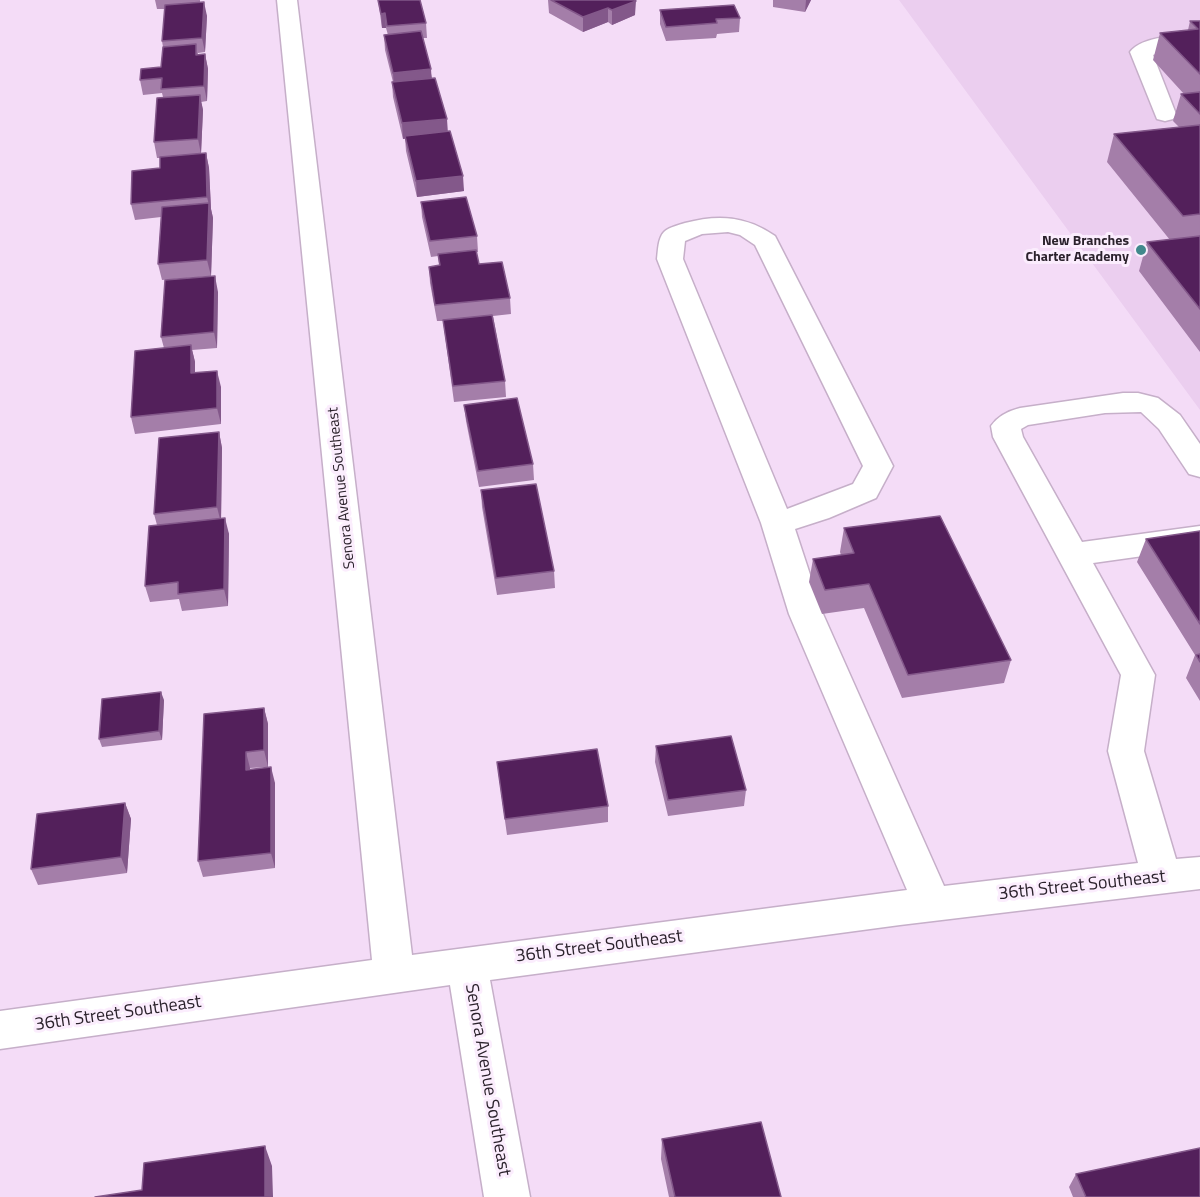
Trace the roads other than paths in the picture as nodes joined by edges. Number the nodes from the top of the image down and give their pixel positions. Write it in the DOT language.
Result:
graph roads {
  1 [pos="287,0"];
  2 [pos="1200,40"];
  3 [pos="1165,114"];
  4 [pos="1200,467"];
  5 [pos="777,523"];
  6 [pos="1200,537"];
  7 [pos="1072,555"];
  8 [pos="1200,873"];
  9 [pos="1162,877"];
  10 [pos="932,903"];
  11 [pos="467,964"];
  12 [pos="394,976"];
  13 [pos="0,1030"];
  14 [pos="507,1197"];
  1 -- 12 [label="street, Senora Avenue Southeast"];
  2 -- 3 [label="street"];
  4 -- 7 [label="street"];
  5 -- 5 [label="street"];
  5 -- 10 [label="street"];
  6 -- 7 [label="street"];
  7 -- 9 [label="street"];
  8 -- 9 [label="street, 36th Street Southeast"];
  9 -- 10 [label="street, 36th Street Southeast"];
  10 -- 11 [label="street, 36th Street Southeast"];
  11 -- 12 [label="street, 36th Street Southeast"];
  11 -- 14 [label="street, Senora Avenue Southeast"];
  12 -- 13 [label="street, 36th Street Southeast"];
}
